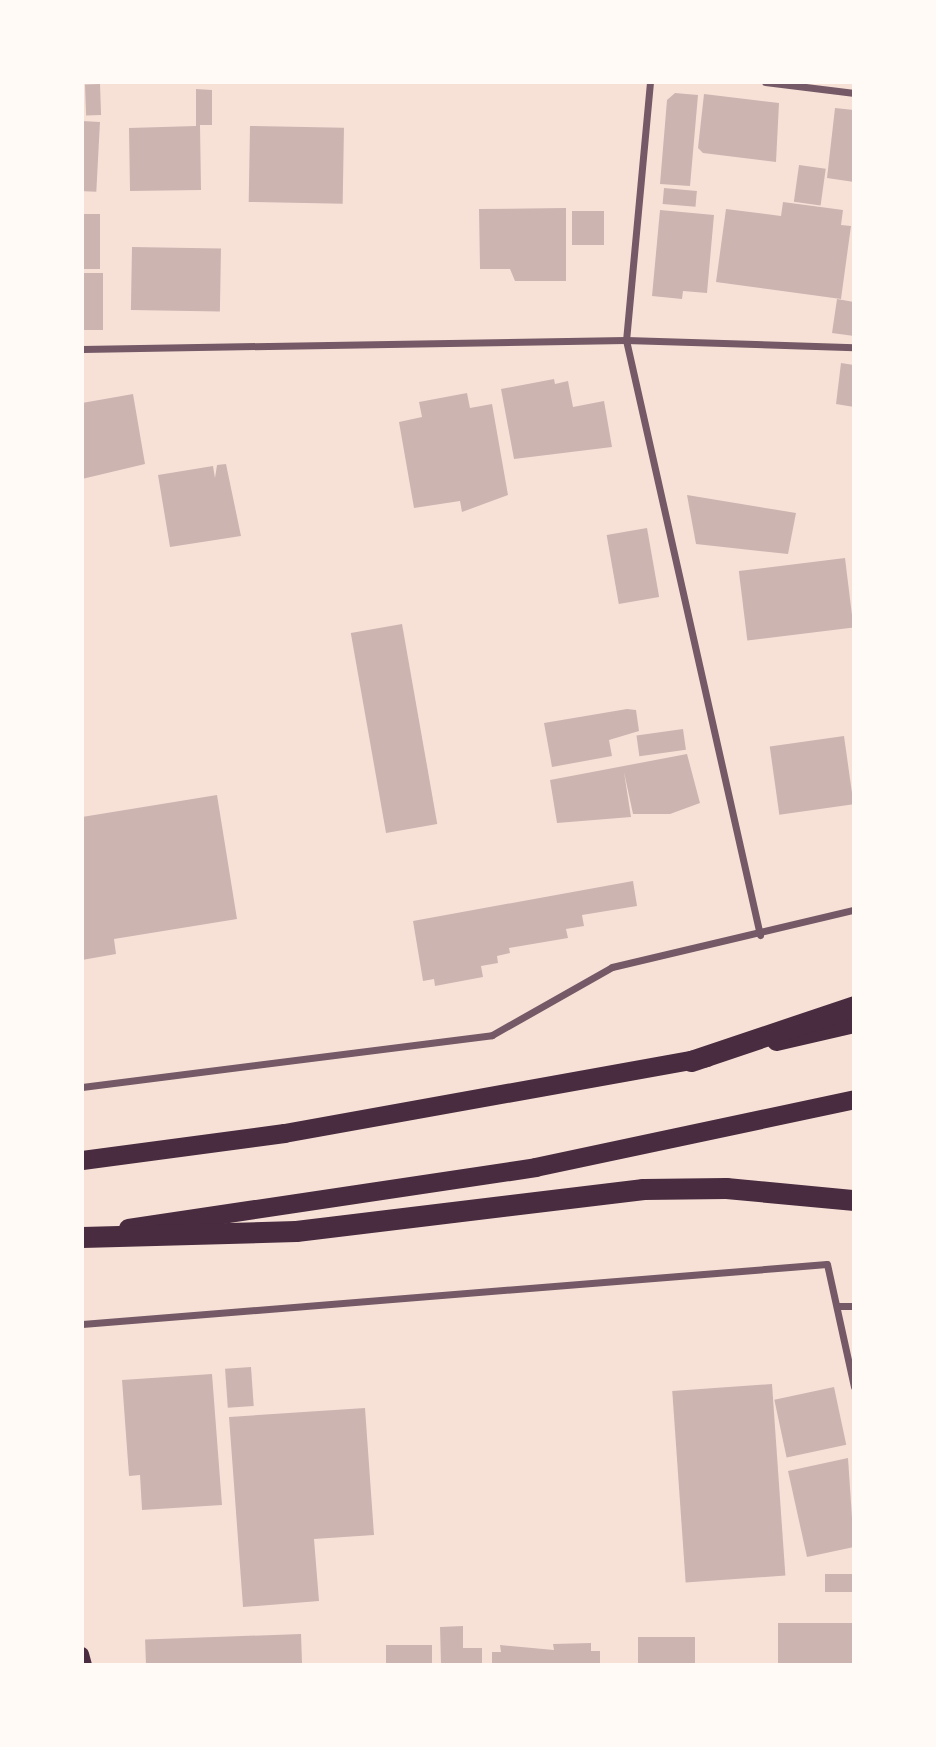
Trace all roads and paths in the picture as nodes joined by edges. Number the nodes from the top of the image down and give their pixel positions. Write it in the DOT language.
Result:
graph roads {
  1 [pos="650,82"];
  2 [pos="765,82"];
  3 [pos="854,93"];
  4 [pos="626,340"];
  5 [pos="854,347"];
  6 [pos="82,349"];
  7 [pos="854,910"];
  8 [pos="760,935"];
  9 [pos="854,1006"];
  10 [pos="854,1023"];
  11 [pos="691,1061"];
  12 [pos="82,1087"];
  13 [pos="854,1099"];
  14 [pos="82,1160"];
  15 [pos="854,1200"];
  16 [pos="82,1236"];
  17 [pos="854,1306"];
  18 [pos="836,1307"];
  19 [pos="82,1324"];
  20 [pos="854,1387"];
  21 [pos="82,1654"];
  22 [pos="85,1665"];
  1 -- 4 [label="street"];
  2 -- 3 [label="street"];
  4 -- 5 [label="street"];
  4 -- 6 [label="street"];
  4 -- 8 [label="street"];
  7 -- 8 [label="street"];
  8 -- 12 [label="street"];
  9 -- 11 [label="highway"];
  10 -- 11 [label="highway"];
  11 -- 14 [label="highway"];
  13 -- 16 [label="highway"];
  15 -- 16 [label="highway"];
  17 -- 18 [label="street"];
  18 -- 19 [label="street"];
  18 -- 20 [label="street"];
  21 -- 22 [label="main road"];
}
